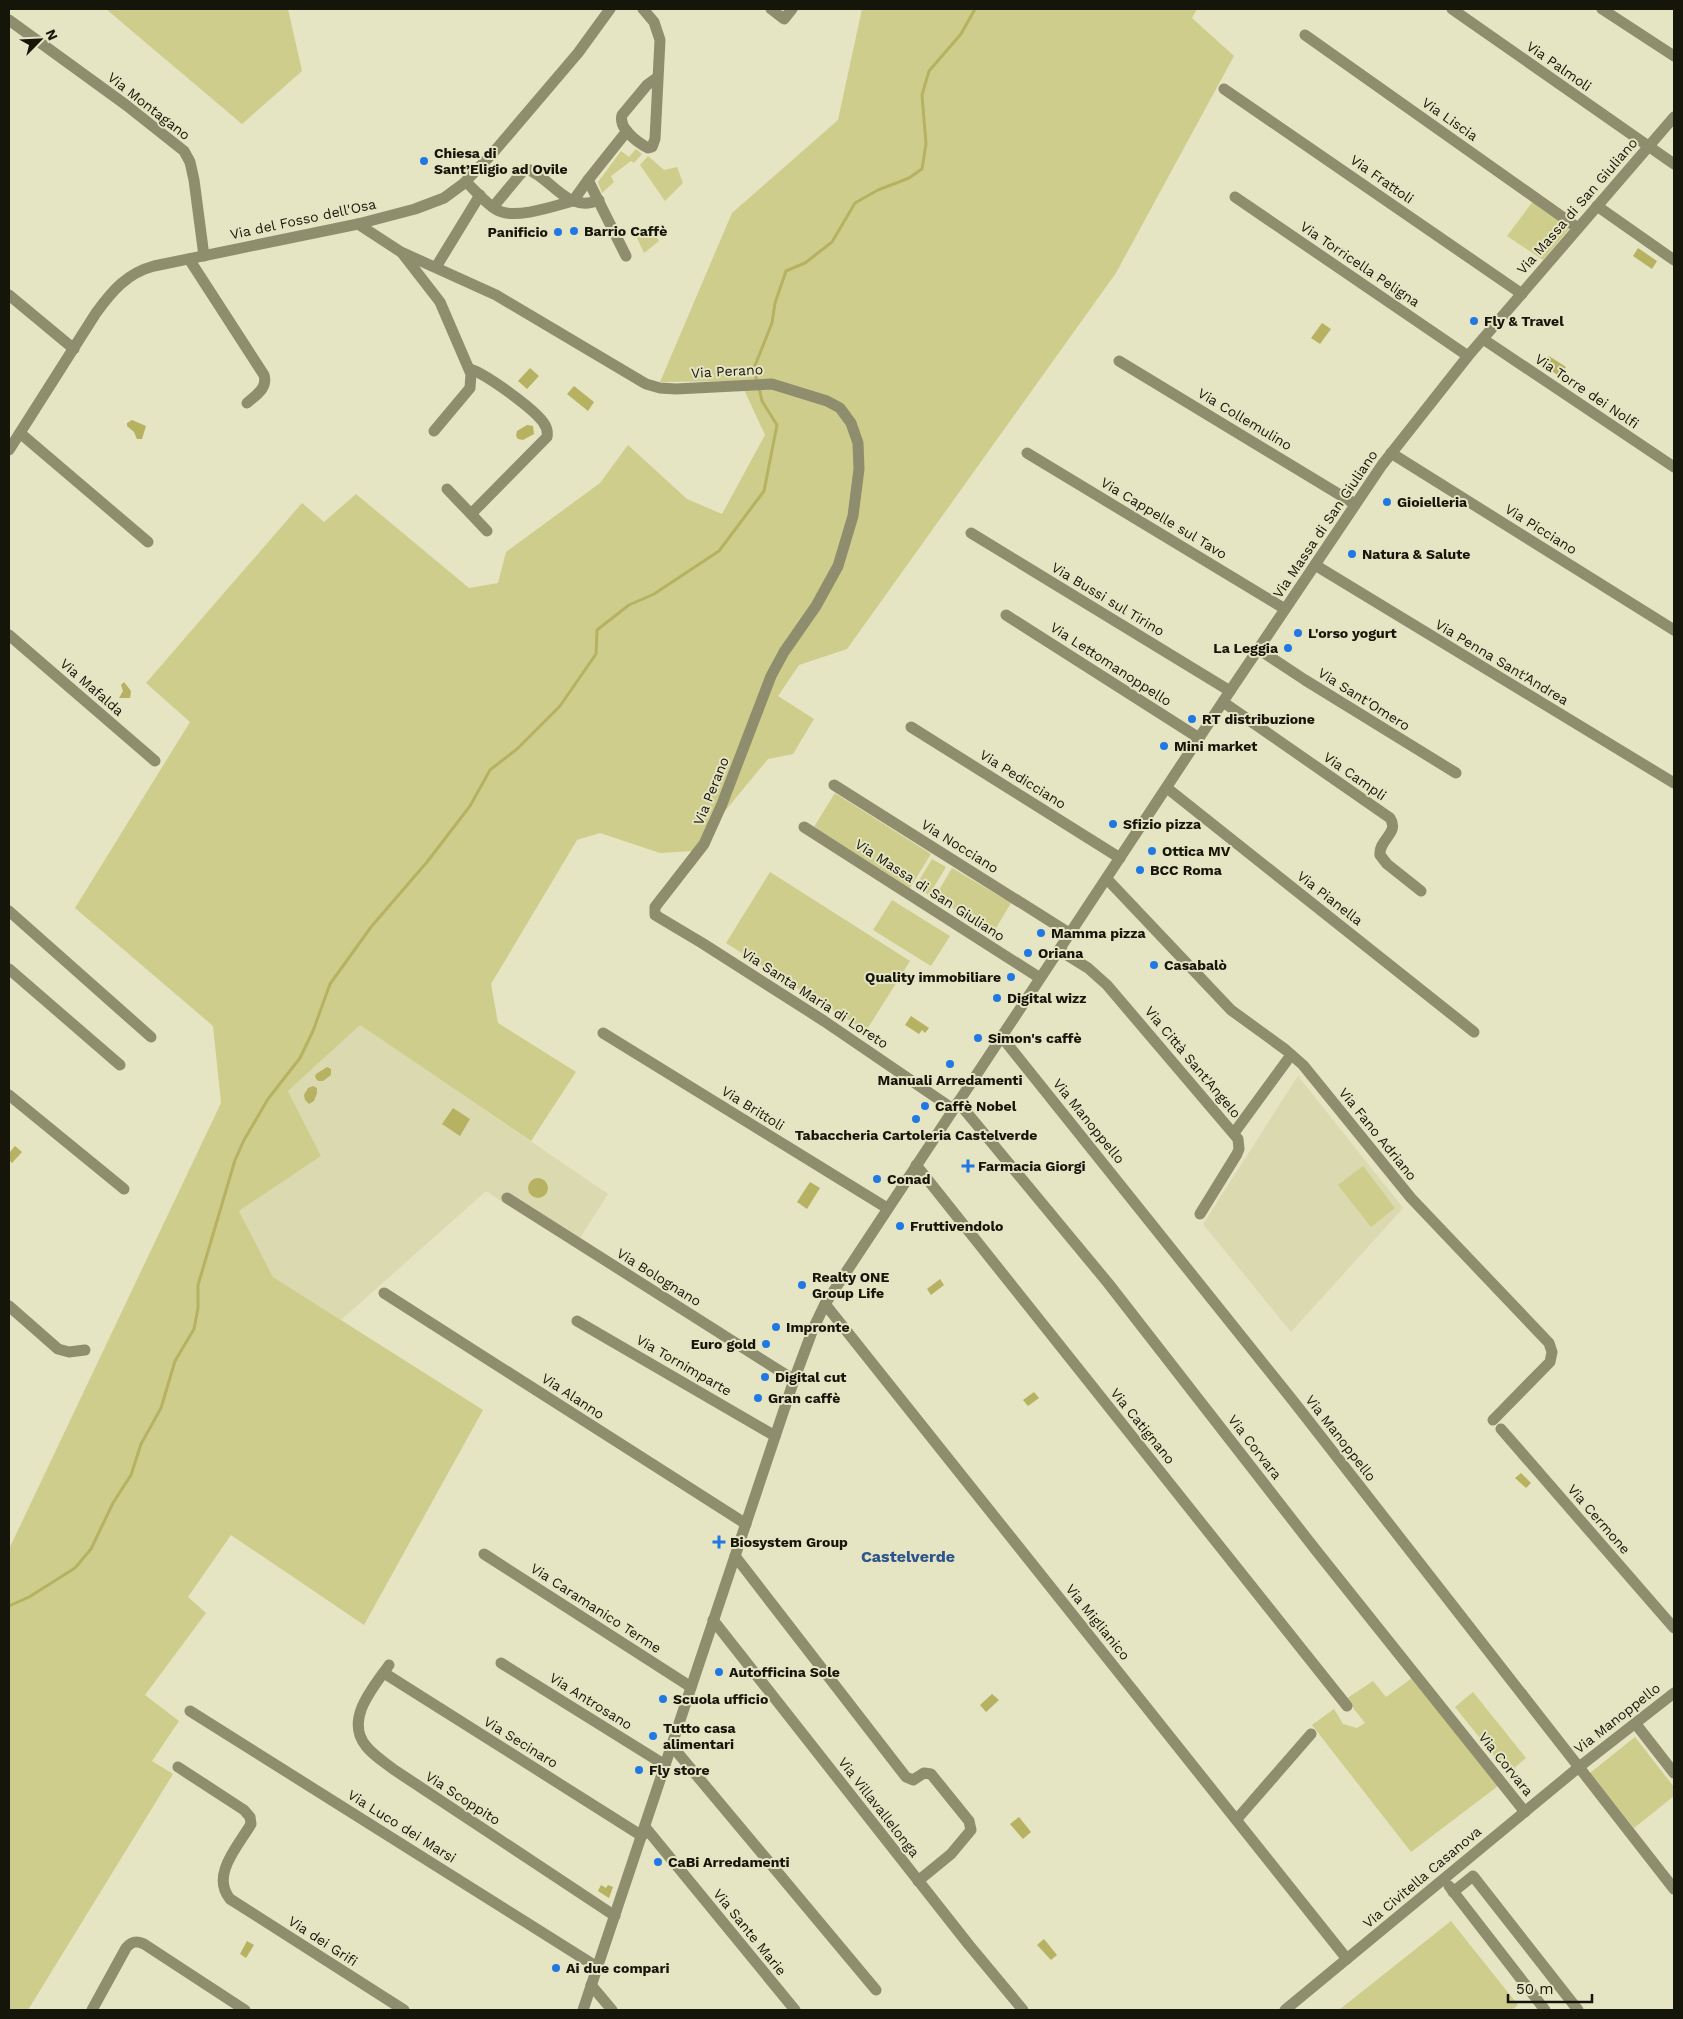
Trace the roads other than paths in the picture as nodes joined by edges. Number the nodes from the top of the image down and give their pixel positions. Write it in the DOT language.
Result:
graph roads {
  1 [pos="643,9"];
  2 [pos="771,9"];
  3 [pos="792,9"];
  4 [pos="1452,9"];
  5 [pos="1602,9"];
  6 [pos="605,11"];
  7 [pos="9,20"];
  8 [pos="1305,35"];
  9 [pos="1674,56"];
  10 [pos="658,77"];
  11 [pos="1224,89"];
  12 [pos="1674,117"];
  13 [pos="627,131"];
  14 [pos="1648,147"];
  15 [pos="1674,164"];
  16 [pos="588,180"];
  17 [pos="466,182"];
  18 [pos="480,195"];
  19 [pos="1235,197"];
  20 [pos="599,200"];
  21 [pos="573,202"];
  22 [pos="1597,206"];
  23 [pos="493,207"];
  24 [pos="358,224"];
  25 [pos="1578,228"];
  26 [pos="400,252"];
  27 [pos="204,256"];
  28 [pos="626,256"];
  29 [pos="189,259"];
  30 [pos="1674,260"];
  31 [pos="436,267"];
  32 [pos="1522,294"];
  33 [pos="9,295"];
  34 [pos="1483,339"];
  35 [pos="74,349"];
  36 [pos="1468,356"];
  37 [pos="1119,360"];
  38 [pos="470,369"];
  39 [pos="247,403"];
  40 [pos="434,431"];
  41 [pos="20,433"];
  42 [pos="9,450"];
  43 [pos="1027,453"];
  44 [pos="1391,453"];
  45 [pos="1674,468"];
  46 [pos="447,489"];
  47 [pos="1355,504"];
  48 [pos="471,514"];
  49 [pos="488,531"];
  50 [pos="971,533"];
  51 [pos="148,542"];
  52 [pos="1315,565"];
  53 [pos="1285,609"];
  54 [pos="1006,615"];
  55 [pos="1674,630"];
  56 [pos="9,635"];
  57 [pos="1258,649"];
  58 [pos="1230,691"];
  59 [pos="1223,702"];
  60 [pos="911,727"];
  61 [pos="1199,738"];
  62 [pos="155,761"];
  63 [pos="1456,773"];
  64 [pos="1674,783"];
  65 [pos="834,784"];
  66 [pos="1167,788"];
  67 [pos="804,827"];
  68 [pos="1120,858"];
  69 [pos="1106,879"];
  70 [pos="1422,891"];
  71 [pos="9,911"];
  72 [pos="656,917"];
  73 [pos="1069,933"];
  74 [pos="1058,950"];
  75 [pos="9,969"];
  76 [pos="1040,978"];
  77 [pos="1474,1032"];
  78 [pos="603,1033"];
  79 [pos="1001,1036"];
  80 [pos="152,1037"];
  81 [pos="1292,1054"];
  82 [pos="120,1065"];
  83 [pos="9,1095"];
  84 [pos="956,1106"];
  85 [pos="1234,1133"];
  86 [pos="916,1166"];
  87 [pos="124,1189"];
  88 [pos="507,1198"];
  89 [pos="887,1208"];
  90 [pos="1200,1214"];
  91 [pos="384,1293"];
  92 [pos="825,1304"];
  93 [pos="9,1306"];
  94 [pos="577,1321"];
  95 [pos="85,1350"];
  96 [pos="794,1380"];
  97 [pos="1493,1420"];
  98 [pos="1501,1429"];
  99 [pos="775,1436"];
  100 [pos="746,1524"];
  101 [pos="484,1554"];
  102 [pos="735,1556"];
  103 [pos="713,1620"];
  104 [pos="1674,1628"];
  105 [pos="501,1663"];
  106 [pos="386,1669"];
  107 [pos="691,1688"];
  108 [pos="1674,1693"];
  109 [pos="1347,1706"];
  110 [pos="190,1710"];
  111 [pos="1635,1723"];
  112 [pos="1311,1734"];
  113 [pos="672,1746"];
  114 [pos="665,1765"];
  115 [pos="178,1767"];
  116 [pos="1579,1767"];
  117 [pos="1674,1773"];
  118 [pos="1525,1812"];
  119 [pos="1237,1819"];
  120 [pos="643,1831"];
  121 [pos="1463,1863"];
  122 [pos="1473,1876"];
  123 [pos="1444,1879"];
  124 [pos="918,1881"];
  125 [pos="1674,1889"];
  126 [pos="1453,1892"];
  127 [pos="615,1916"];
  128 [pos="1347,1959"];
  129 [pos="597,1967"];
  130 [pos="591,1985"];
  131 [pos="876,1990"];
  132 [pos="92,2010"];
  133 [pos="246,2010"];
  134 [pos="404,2010"];
  135 [pos="583,2010"];
  136 [pos="612,2010"];
  137 [pos="795,2010"];
  138 [pos="1023,2010"];
  139 [pos="1285,2010"];
  140 [pos="1545,2010"];
  141 [pos="1578,2010"];
  1 -- 10 [label="street"];
  2 -- 3 [label="street"];
  4 -- 14 [label="street, Via Palmoli"];
  5 -- 9 [label="street"];
  6 -- 17 [label="street, Via del Fosso dell'Osa"];
  7 -- 27 [label="street, Via Montagano"];
  8 -- 25 [label="street, Via Liscia"];
  10 -- 13 [label="street"];
  10 -- 13 [label="street"];
  11 -- 32 [label="street, Via Frattoli"];
  12 -- 14 [label="street, Via Massa di San Giuliano"];
  13 -- 16 [label="street"];
  14 -- 15 [label="street, Via Palmoli"];
  14 -- 22 [label="street, Via Massa di San Giuliano"];
  16 -- 20 [label="street"];
  16 -- 21 [label="street"];
  17 -- 18 [label="street"];
  17 -- 24 [label="street, Via del Fosso dell'Osa"];
  18 -- 23 [label="street"];
  18 -- 31 [label="street"];
  19 -- 36 [label="street, Via Torricella Peligna"];
  20 -- 21 [label="street"];
  20 -- 28 [label="street"];
  21 -- 23 [label="street"];
  21 -- 23 [label="street"];
  22 -- 25 [label="street, Via Massa di San Giuliano"];
  22 -- 30 [label="street"];
  24 -- 26 [label="street, Via Perano"];
  24 -- 27 [label="street, Via del Fosso dell'Osa"];
  25 -- 32 [label="street, Via Massa di San Giuliano"];
  26 -- 31 [label="street, Via Perano"];
  26 -- 38 [label="street"];
  27 -- 29 [label="street, Via del Fosso dell'Osa"];
  29 -- 35 [label="street, Via del Fosso dell'Osa"];
  29 -- 39 [label="street"];
  31 -- 72 [label="street, Via Perano"];
  32 -- 34 [label="street, Via Massa di San Giuliano"];
  33 -- 35 [label="street"];
  34 -- 36 [label="street, Via Massa di San Giuliano"];
  34 -- 45 [label="street, Via Torre dei Nolfi"];
  35 -- 41 [label="street, Via del Fosso dell'Osa"];
  36 -- 44 [label="street, Via Massa di San Giuliano"];
  37 -- 47 [label="street, Via Collemulino"];
  38 -- 40 [label="street"];
  38 -- 48 [label="street"];
  41 -- 42 [label="street, Via del Fosso dell'Osa"];
  41 -- 51 [label="street"];
  43 -- 53 [label="street, Via Cappelle sul Tavo"];
  44 -- 47 [label="street, Via Massa di San Giuliano"];
  44 -- 55 [label="street, Via Picciano"];
  46 -- 48 [label="street"];
  47 -- 52 [label="street, Via Massa di San Giuliano"];
  48 -- 49 [label="street"];
  50 -- 58 [label="street, Via Bussi sul Tirino"];
  52 -- 53 [label="street, Via Massa di San Giuliano"];
  52 -- 64 [label="street, Via Penna Sant'Andrea"];
  53 -- 57 [label="street, Via Massa di San Giuliano"];
  54 -- 61 [label="street, Via Lettomanoppello"];
  56 -- 62 [label="street, Via Mafalda"];
  57 -- 58 [label="street, Via Massa di San Giuliano"];
  57 -- 63 [label="street, Via Sant'Omero"];
  58 -- 59 [label="street, Via Massa di San Giuliano"];
  59 -- 61 [label="street, Via Massa di San Giuliano"];
  59 -- 70 [label="street, Via Campli"];
  60 -- 68 [label="street, Via Pedicciano"];
  61 -- 66 [label="street, Via Massa di San Giuliano"];
  65 -- 73 [label="street, Via Nocciano"];
  66 -- 68 [label="street, Via Massa di San Giuliano"];
  66 -- 77 [label="street, Via Pianella"];
  67 -- 76 [label="street, Via Massa di San Giuliano"];
  68 -- 69 [label="street, Via Massa di San Giuliano"];
  69 -- 73 [label="street, Via Massa di San Giuliano"];
  69 -- 81 [label="street, Via Fano Adriano"];
  71 -- 80 [label="street"];
  72 -- 84 [label="street, Via Santa Maria di Loreto"];
  73 -- 74 [label="street, Via Massa di San Giuliano"];
  74 -- 76 [label="street, Via Massa di San Giuliano"];
  74 -- 85 [label="street, Via Città Sant'Angelo"];
  75 -- 82 [label="street"];
  76 -- 79 [label="street, Via Massa di San Giuliano"];
  78 -- 89 [label="street, Via Brittoli"];
  79 -- 84 [label="street, Via Massa di San Giuliano"];
  79 -- 116 [label="street, Via Manoppello"];
  81 -- 85 [label="street"];
  81 -- 97 [label="street, Via Fano Adriano"];
  83 -- 87 [label="street"];
  84 -- 86 [label="street, Via Massa di San Giuliano"];
  84 -- 118 [label="street, Via Corvara"];
  85 -- 90 [label="street, Via Città Sant'Angelo"];
  86 -- 89 [label="street, Via Massa di San Giuliano"];
  86 -- 109 [label="street, Via Catignano"];
  88 -- 96 [label="street, Via Bolognano"];
  89 -- 92 [label="street, Via Massa di San Giuliano"];
  91 -- 100 [label="street, Via Alanno"];
  92 -- 96 [label="street, Via Massa di San Giuliano"];
  92 -- 119 [label="street, Via Miglianico"];
  93 -- 95 [label="street"];
  94 -- 99 [label="street, Via Tornimparte"];
  96 -- 99 [label="street, Via Massa di San Giuliano"];
  98 -- 104 [label="street, Via Cermone"];
  99 -- 100 [label="street, Via Massa di San Giuliano"];
  100 -- 102 [label="street, Via Massa di San Giuliano"];
  101 -- 107 [label="street, Via Caramanico Terme"];
  102 -- 103 [label="street, Via Massa di San Giuliano"];
  102 -- 124 [label="street"];
  103 -- 107 [label="street, Via Massa di San Giuliano"];
  103 -- 124 [label="street, Via Villavallelonga"];
  105 -- 114 [label="street, Via Antrosano"];
  106 -- 120 [label="street, Via Secinaro"];
  106 -- 127 [label="street, Via Scoppito"];
  107 -- 113 [label="street, Via Massa di San Giuliano"];
  108 -- 111 [label="street, Via Manoppello"];
  110 -- 129 [label="street, Via Luco dei Marsi"];
  111 -- 116 [label="street, Via Manoppello"];
  111 -- 117 [label="street"];
  112 -- 119 [label="street"];
  113 -- 114 [label="street, Via Massa di San Giuliano"];
  113 -- 131 [label="street"];
  114 -- 120 [label="street, Via Massa di San Giuliano"];
  115 -- 134 [label="street, Via dei Grifi"];
  116 -- 118 [label="street, Via Civitella Casanova"];
  116 -- 125 [label="street"];
  118 -- 121 [label="street, Via Civitella Casanova"];
  119 -- 128 [label="street, Via Miglianico"];
  120 -- 127 [label="street, Via Massa di San Giuliano"];
  120 -- 137 [label="street, Via Sante Marie"];
  121 -- 122 [label="street"];
  121 -- 123 [label="street, Via Civitella Casanova"];
  122 -- 126 [label="street"];
  122 -- 141 [label="street"];
  123 -- 126 [label="street"];
  123 -- 128 [label="street, Via Civitella Casanova"];
  124 -- 138 [label="street, Via Villavallelonga"];
  126 -- 140 [label="street"];
  127 -- 129 [label="street, Via Massa di San Giuliano"];
  128 -- 139 [label="street, Via Civitella Casanova"];
  129 -- 130 [label="street, Via Massa di San Giuliano"];
  130 -- 135 [label="street, Via Massa di San Giuliano"];
  130 -- 136 [label="street"];
  132 -- 133 [label="street"];
}
